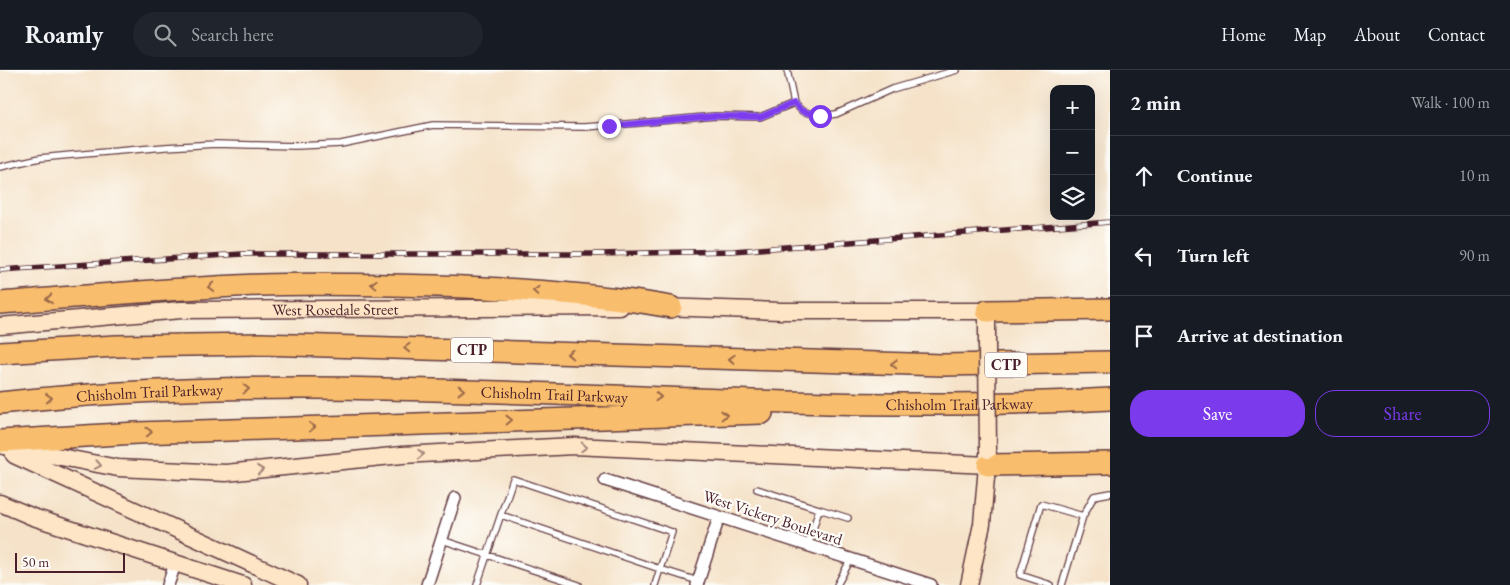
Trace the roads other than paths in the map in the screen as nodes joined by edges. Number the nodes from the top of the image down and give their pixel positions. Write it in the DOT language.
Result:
graph roads {
  1 [pos="787,70"];
  2 [pos="957,70"];
  3 [pos="794,103"];
  4 [pos="0,167"];
  5 [pos="0,303"];
  6 [pos="671,307"];
  7 [pos="1110,309"];
  8 [pos="987,311"];
  9 [pos="0,326"];
  10 [pos="0,353"];
  11 [pos="1110,362"];
  12 [pos="1110,399"];
  13 [pos="0,403"];
  14 [pos="874,403"];
  15 [pos="0,443"];
  16 [pos="0,450"];
  17 [pos="988,457"];
  18 [pos="1110,463"];
  19 [pos="605,480"];
  20 [pos="757,489"];
  21 [pos="1110,493"];
  22 [pos="455,498"];
  23 [pos="0,503"];
  24 [pos="820,509"];
  25 [pos="501,515"];
  26 [pos="1083,516"];
  27 [pos="719,517"];
  28 [pos="848,518"];
  29 [pos="442,540"];
  30 [pos="808,546"];
  31 [pos="487,555"];
  32 [pos="851,559"];
  33 [pos="175,564"];
  34 [pos="660,569"];
  35 [pos="697,583"];
  36 [pos="168,585"];
  37 [pos="244,585"];
  38 [pos="298,585"];
  39 [pos="427,585"];
  40 [pos="477,585"];
  41 [pos="579,585"];
  42 [pos="655,585"];
  43 [pos="837,585"];
  44 [pos="931,585"];
  45 [pos="969,585"];
  46 [pos="1051,585"];
  47 [pos="1062,585"];
  1 -- 3 [label="lane"];
  2 -- 3 [label="lane"];
  3 -- 4 [label="lane"];
  6 -- 5 [label="highway, one-way"];
  6 -- 8 [label="main road"];
  6 -- 9 [label="main road, West Rosedale Street"];
  7 -- 8 [label="highway"];
  8 -- 17 [label="main road, bridge"];
  11 -- 10 [label="highway, CTP, one-way"];
  12 -- 14 [label="highway, Chisholm Trail Parkway"];
  13 -- 14 [label="highway, Chisholm Trail Parkway, one-way"];
  15 -- 14 [label="highway, one-way"];
  15 -- 17 [label="main road, one-way"];
  16 -- 38 [label="main road"];
  17 -- 18 [label="highway"];
  17 -- 45 [label="main road"];
  19 -- 27 [label="street, West Vickery Boulevard"];
  20 -- 24 [label="lane"];
  21 -- 26 [label="lane"];
  22 -- 29 [label="street"];
  23 -- 33 [label="main road"];
  24 -- 28 [label="lane"];
  24 -- 30 [label="lane"];
  25 -- 31 [label="lane"];
  25 -- 34 [label="lane"];
  25 -- 34 [label="lane"];
  26 -- 46 [label="lane"];
  26 -- 47 [label="lane"];
  27 -- 30 [label="street, West Vickery Boulevard"];
  27 -- 35 [label="street"];
  29 -- 31 [label="lane"];
  29 -- 39 [label="street"];
  30 -- 32 [label="street, West Vickery Boulevard"];
  31 -- 40 [label="lane"];
  31 -- 41 [label="lane"];
  32 -- 43 [label="lane"];
  32 -- 44 [label="street, West Vickery Boulevard"];
  33 -- 36 [label="street"];
  33 -- 37 [label="main road"];
  34 -- 35 [label="lane"];
  34 -- 42 [label="lane"];
}
